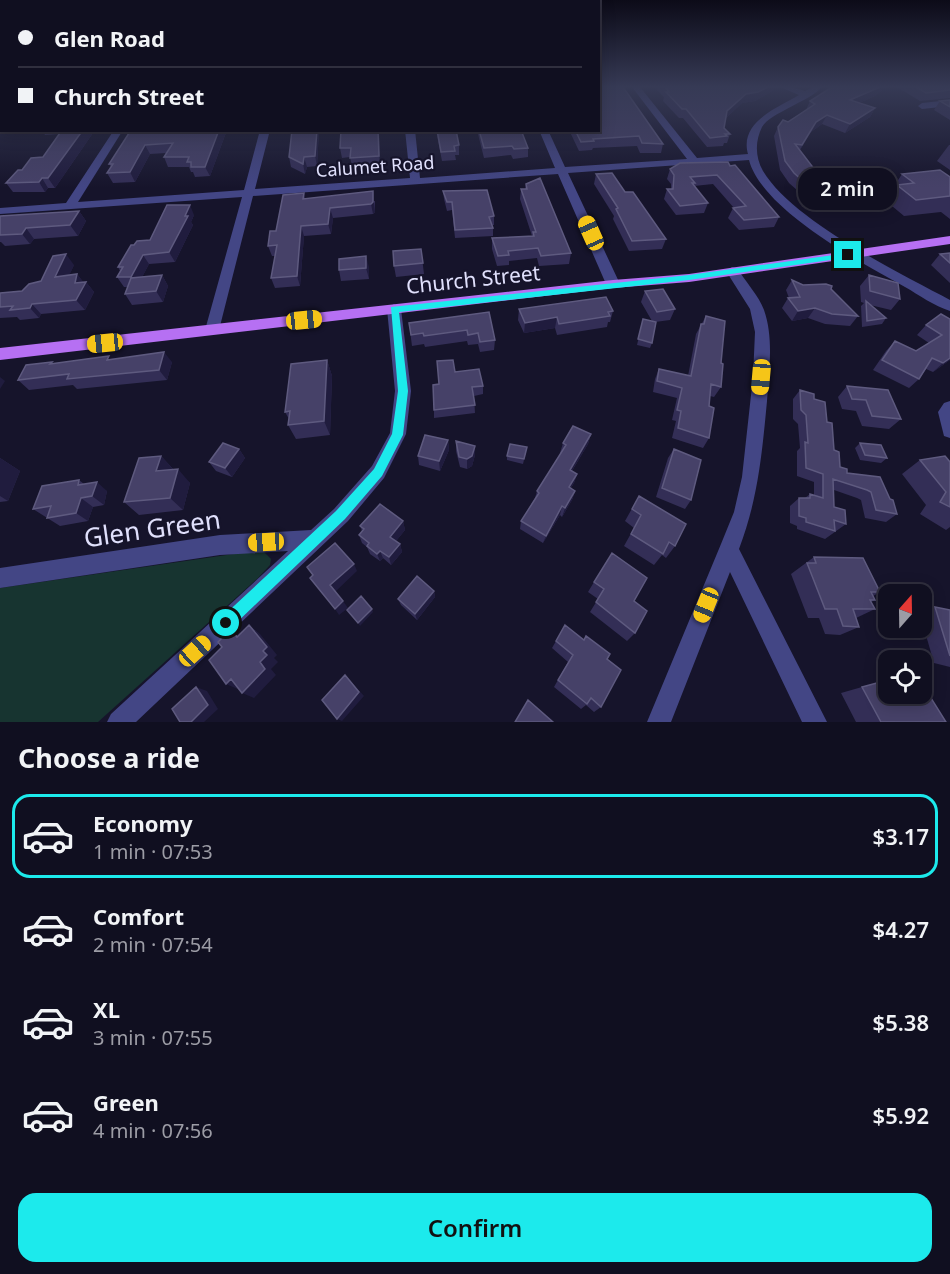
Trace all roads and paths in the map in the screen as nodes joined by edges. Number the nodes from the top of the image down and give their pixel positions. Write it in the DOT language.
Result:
graph roads {
  1 [pos="663,121"];
  2 [pos="762,121"];
  3 [pos="118,132"];
  4 [pos="265,132"];
  5 [pos="410,132"];
  6 [pos="544,132"];
  7 [pos="753,157"];
  8 [pos="694,160"];
  9 [pos="560,170"];
  10 [pos="414,180"];
  11 [pos="249,192"];
  12 [pos="70,206"];
  13 [pos="0,211"];
  14 [pos="950,240"];
  15 [pos="858,254"];
  16 [pos="732,271"];
  17 [pos="613,284"];
  18 [pos="950,306"];
  19 [pos="394,309"];
  20 [pos="212,330"];
  21 [pos="0,354"];
  22 [pos="950,408"];
  23 [pos="950,430"];
  24 [pos="312,540"];
  25 [pos="729,550"];
  26 [pos="0,578"];
  27 [pos="118,722"];
  28 [pos="659,722"];
  29 [pos="815,722"];
  1 -- 8 [label="street"];
  2 -- 7 [label="street"];
  3 -- 12 [label="street"];
  4 -- 11 [label="street"];
  5 -- 10 [label="street"];
  6 -- 9 [label="street"];
  7 -- 8 [label="street, Calumet Road"];
  7 -- 15 [label="street"];
  8 -- 9 [label="street, Calumet Road"];
  9 -- 10 [label="street, Calumet Road"];
  9 -- 17 [label="street"];
  10 -- 11 [label="street, Calumet Road"];
  11 -- 12 [label="street, Calumet Road"];
  11 -- 20 [label="street"];
  12 -- 13 [label="street, Calumet Road"];
  14 -- 15 [label="main road, Church Street"];
  15 -- 16 [label="main road, Church Street"];
  15 -- 18 [label="street"];
  16 -- 17 [label="main road, Church Street"];
  16 -- 25 [label="street"];
  17 -- 19 [label="main road, Church Street"];
  19 -- 20 [label="main road, Church Street"];
  19 -- 24 [label="street"];
  20 -- 21 [label="main road, Church Street"];
  22 -- 23 [label="street"];
  24 -- 26 [label="street, Glen Green"];
  24 -- 27 [label="street"];
  25 -- 28 [label="street"];
  25 -- 29 [label="street"];
}
